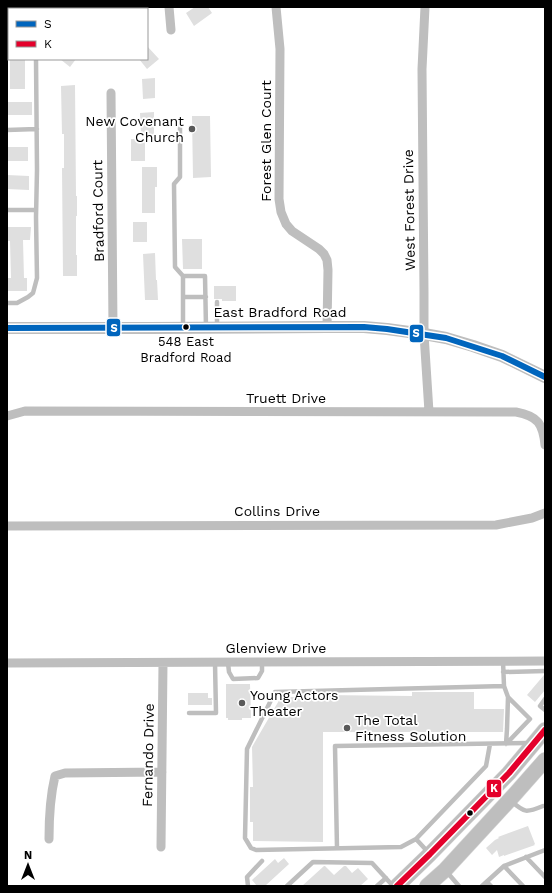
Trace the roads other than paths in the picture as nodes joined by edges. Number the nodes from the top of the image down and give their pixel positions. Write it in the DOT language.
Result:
graph roads {
  1 [pos="169,7"];
  2 [pos="276,7"];
  3 [pos="424,7"];
  4 [pos="171,30"];
  5 [pos="36,60"];
  6 [pos="111,93"];
  7 [pos="180,123"];
  8 [pos="37,129"];
  9 [pos="7,130"];
  10 [pos="7,210"];
  11 [pos="36,210"];
  12 [pos="183,276"];
  13 [pos="183,297"];
  14 [pos="206,297"];
  15 [pos="217,302"];
  16 [pos="7,303"];
  17 [pos="327,327"];
  18 [pos="7,328"];
  19 [pos="113,328"];
  20 [pos="183,328"];
  21 [pos="212,328"];
  22 [pos="424,334"];
  23 [pos="545,377"];
  24 [pos="429,412"];
  25 [pos="7,416"];
  26 [pos="545,445"];
  27 [pos="545,513"];
  28 [pos="7,526"];
  29 [pos="545,661"];
  30 [pos="262,662"];
  31 [pos="503,662"];
  32 [pos="163,663"];
  33 [pos="215,663"];
  34 [pos="228,663"];
  35 [pos="7,664"];
  36 [pos="545,671"];
  37 [pos="503,672"];
  38 [pos="504,686"];
  39 [pos="508,697"];
  40 [pos="545,699"];
  41 [pos="545,710"];
  42 [pos="189,712"];
  43 [pos="545,730"];
  44 [pos="490,744"];
  45 [pos="506,744"];
  46 [pos="540,748"];
  47 [pos="545,760"];
  48 [pos="162,772"];
  49 [pos="509,800"];
  50 [pos="543,806"];
  51 [pos="48,839"];
  52 [pos="416,839"];
  53 [pos="161,847"];
  54 [pos="337,848"];
  55 [pos="545,850"];
  56 [pos="430,854"];
  57 [pos="526,857"];
  58 [pos="262,861"];
  59 [pos="504,866"];
  60 [pos="445,870"];
  61 [pos="545,877"];
  62 [pos="391,882"];
  63 [pos="486,882"];
  64 [pos="248,886"];
  65 [pos="287,886"];
  66 [pos="377,886"];
  67 [pos="393,886"];
  68 [pos="427,886"];
  69 [pos="459,886"];
  70 [pos="482,886"];
  71 [pos="491,886"];
  72 [pos="523,886"];
  1 -- 4 [label="street"];
  2 -- 17 [label="street, Forest Glen Court"];
  3 -- 22 [label="street, West Forest Drive"];
  5 -- 8 [label="lane"];
  6 -- 19 [label="street, Bradford Court"];
  7 -- 12 [label="lane"];
  8 -- 9 [label="lane"];
  8 -- 11 [label="lane"];
  10 -- 11 [label="lane"];
  11 -- 16 [label="lane"];
  12 -- 13 [label="lane"];
  12 -- 14 [label="lane"];
  13 -- 14 [label="lane"];
  13 -- 20 [label="lane"];
  14 -- 21 [label="lane"];
  15 -- 21 [label="lane"];
  17 -- 21 [label="street, East Bradford Road"];
  17 -- 22 [label="street, East Bradford Road"];
  18 -- 19 [label="street, East Bradford Road"];
  19 -- 20 [label="street, East Bradford Road"];
  20 -- 21 [label="street, East Bradford Road"];
  22 -- 23 [label="street, East Bradford Road"];
  22 -- 24 [label="street, West Forest Drive"];
  24 -- 25 [label="street, Truett Drive"];
  24 -- 26 [label="street, Truett Drive"];
  27 -- 28 [label="street, Collins Drive"];
  29 -- 31 [label="street, Glenview Drive"];
  30 -- 31 [label="street, Glenview Drive"];
  30 -- 34 [label="street, Glenview Drive"];
  30 -- 34 [label="lane"];
  31 -- 37 [label="lane"];
  32 -- 33 [label="street, Glenview Drive"];
  32 -- 35 [label="street, Glenview Drive"];
  32 -- 48 [label="street, Fernando Drive"];
  33 -- 34 [label="street, Glenview Drive"];
  33 -- 42 [label="lane"];
  36 -- 37 [label="lane"];
  37 -- 38 [label="lane"];
  38 -- 39 [label="lane"];
  38 -- 54 [label="lane"];
  39 -- 45 [label="lane"];
  39 -- 45 [label="lane"];
  40 -- 41 [label="lane"];
  43 -- 46 [label="main road"];
  44 -- 45 [label="lane"];
  44 -- 52 [label="lane"];
  44 -- 54 [label="lane"];
  45 -- 46 [label="lane"];
  46 -- 56 [label="main road"];
  47 -- 49 [label="main road"];
  48 -- 51 [label="street"];
  48 -- 53 [label="street, Fernando Drive"];
  49 -- 50 [label="lane"];
  49 -- 60 [label="main road"];
  52 -- 54 [label="lane"];
  52 -- 56 [label="lane"];
  55 -- 57 [label="lane"];
  56 -- 60 [label="main road"];
  56 -- 62 [label="main road"];
  57 -- 59 [label="lane"];
  57 -- 61 [label="lane"];
  58 -- 64 [label="lane"];
  59 -- 63 [label="lane"];
  59 -- 72 [label="lane"];
  60 -- 68 [label="main road"];
  60 -- 69 [label="lane"];
  62 -- 65 [label="lane"];
  62 -- 66 [label="lane"];
  62 -- 67 [label="lane"];
  63 -- 70 [label="lane"];
  63 -- 71 [label="lane"];
}
